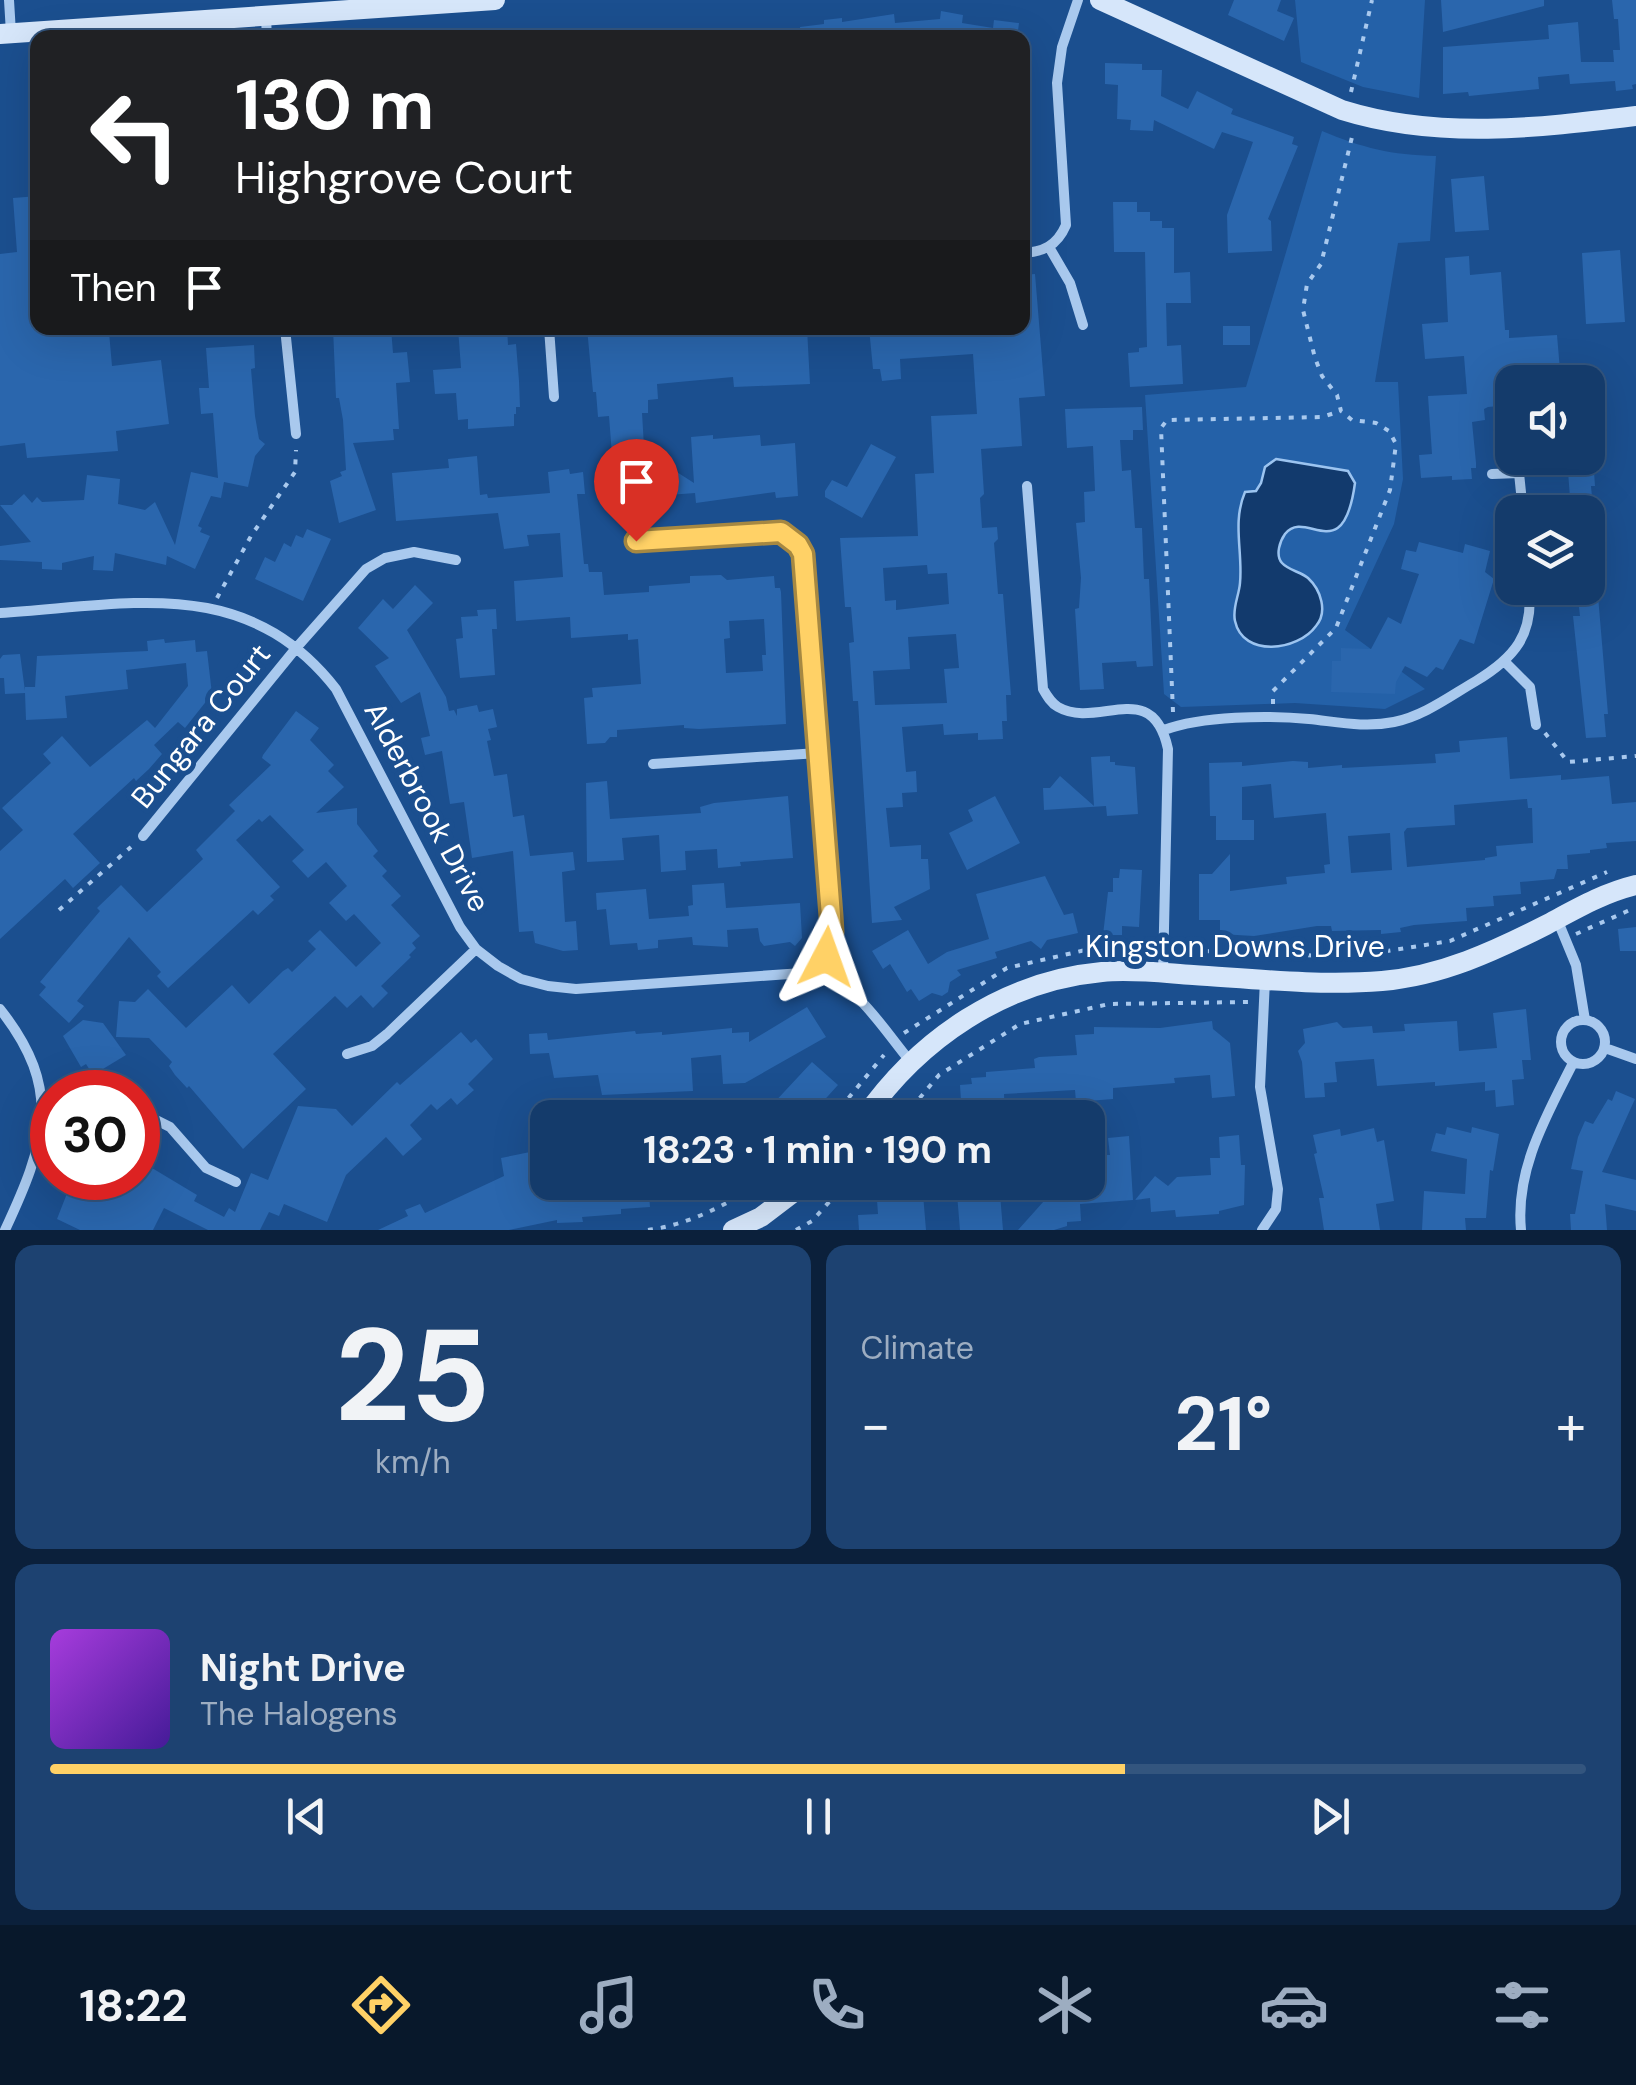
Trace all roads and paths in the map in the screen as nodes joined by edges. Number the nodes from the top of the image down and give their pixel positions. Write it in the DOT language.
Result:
graph roads {
  1 [pos="8,0"];
  2 [pos="495,0"];
  3 [pos="1078,0"];
  4 [pos="1104,0"];
  5 [pos="1372,0"];
  6 [pos="267,28"];
  7 [pos="180,30"];
  8 [pos="30,33"];
  9 [pos="5,34"];
  10 [pos="1352,113"];
  11 [pos="1636,116"];
  12 [pos="1049,247"];
  13 [pos="1030,253"];
  14 [pos="1084,325"];
  15 [pos="286,335"];
  16 [pos="550,335"];
  17 [pos="554,397"];
  18 [pos="1341,412"];
  19 [pos="296,434"];
  20 [pos="1492,474"];
  21 [pos="1495,474"];
  22 [pos="1027,486"];
  23 [pos="636,541"];
  24 [pos="456,560"];
  25 [pos="1529,605"];
  26 [pos="213,607"];
  27 [pos="0,613"];
  28 [pos="297,647"];
  29 [pos="1505,662"];
  30 [pos="1272,718"];
  31 [pos="1536,725"];
  32 [pos="1169,728"];
  33 [pos="818,753"];
  34 [pos="1636,756"];
  35 [pos="653,764"];
  36 [pos="143,836"];
  37 [pos="1636,885"];
  38 [pos="59,910"];
  39 [pos="1557,919"];
  40 [pos="476,949"];
  41 [pos="820,973"];
  42 [pos="1164,973"];
  43 [pos="1265,980"];
  44 [pos="0,1009"];
  45 [pos="1585,1020"];
  46 [pos="1605,1048"];
  47 [pos="347,1054"];
  48 [pos="1636,1060"];
  49 [pos="910,1061"];
  50 [pos="1574,1064"];
  51 [pos="36,1070"];
  52 [pos="879,1100"];
  53 [pos="160,1122"];
  54 [pos="30,1177"];
  55 [pos="236,1182"];
  56 [pos="735,1200"];
  57 [pos="783,1200"];
  58 [pos="831,1200"];
  59 [pos="6,1230"];
  60 [pos="648,1230"];
  61 [pos="733,1230"];
  62 [pos="796,1230"];
  63 [pos="1262,1230"];
  64 [pos="1521,1230"];
  1 -- 9 [label="street"];
  2 -- 6 [label="street"];
  3 -- 12 [label="street"];
  4 -- 10 [label="street"];
  5 -- 10 [label="path"];
  6 -- 7 [label="street"];
  8 -- 9 [label="street"];
  10 -- 11 [label="street"];
  10 -- 18 [label="path"];
  12 -- 13 [label="street"];
  12 -- 14 [label="street"];
  15 -- 19 [label="street"];
  16 -- 17 [label="street"];
  18 -- 30 [label="path"];
  18 -- 32 [label="path"];
  19 -- 26 [label="path"];
  20 -- 21 [label="street"];
  22 -- 32 [label="street"];
  23 -- 33 [label="street"];
  24 -- 28 [label="street, Bungara Court"];
  25 -- 29 [label="street"];
  26 -- 27 [label="street, Alderbrook Drive"];
  26 -- 28 [label="street, Alderbrook Drive"];
  28 -- 36 [label="street, Bungara Court"];
  28 -- 40 [label="street, Alderbrook Drive"];
  29 -- 30 [label="street"];
  29 -- 31 [label="street"];
  30 -- 32 [label="street"];
  31 -- 34 [label="path"];
  32 -- 42 [label="street"];
  33 -- 35 [label="street"];
  33 -- 41 [label="street"];
  36 -- 38 [label="path"];
  37 -- 39 [label="street, Kingston Downs Drive"];
  39 -- 43 [label="street, Kingston Downs Drive"];
  39 -- 45 [label="street"];
  40 -- 41 [label="street, Alderbrook Drive"];
  40 -- 47 [label="street"];
  41 -- 49 [label="street"];
  42 -- 43 [label="street, Kingston Downs Drive"];
  42 -- 49 [label="street, Kingston Downs Drive"];
  43 -- 63 [label="street"];
  44 -- 51 [label="street"];
  45 -- 46 [label="street"];
  45 -- 50 [label="street"];
  46 -- 48 [label="street"];
  46 -- 50 [label="street"];
  49 -- 52 [label="street, Kingston Downs Drive"];
  50 -- 64 [label="street"];
  53 -- 55 [label="street"];
  54 -- 59 [label="street"];
  56 -- 60 [label="path"];
  57 -- 61 [label="street"];
  58 -- 62 [label="path"];
}
